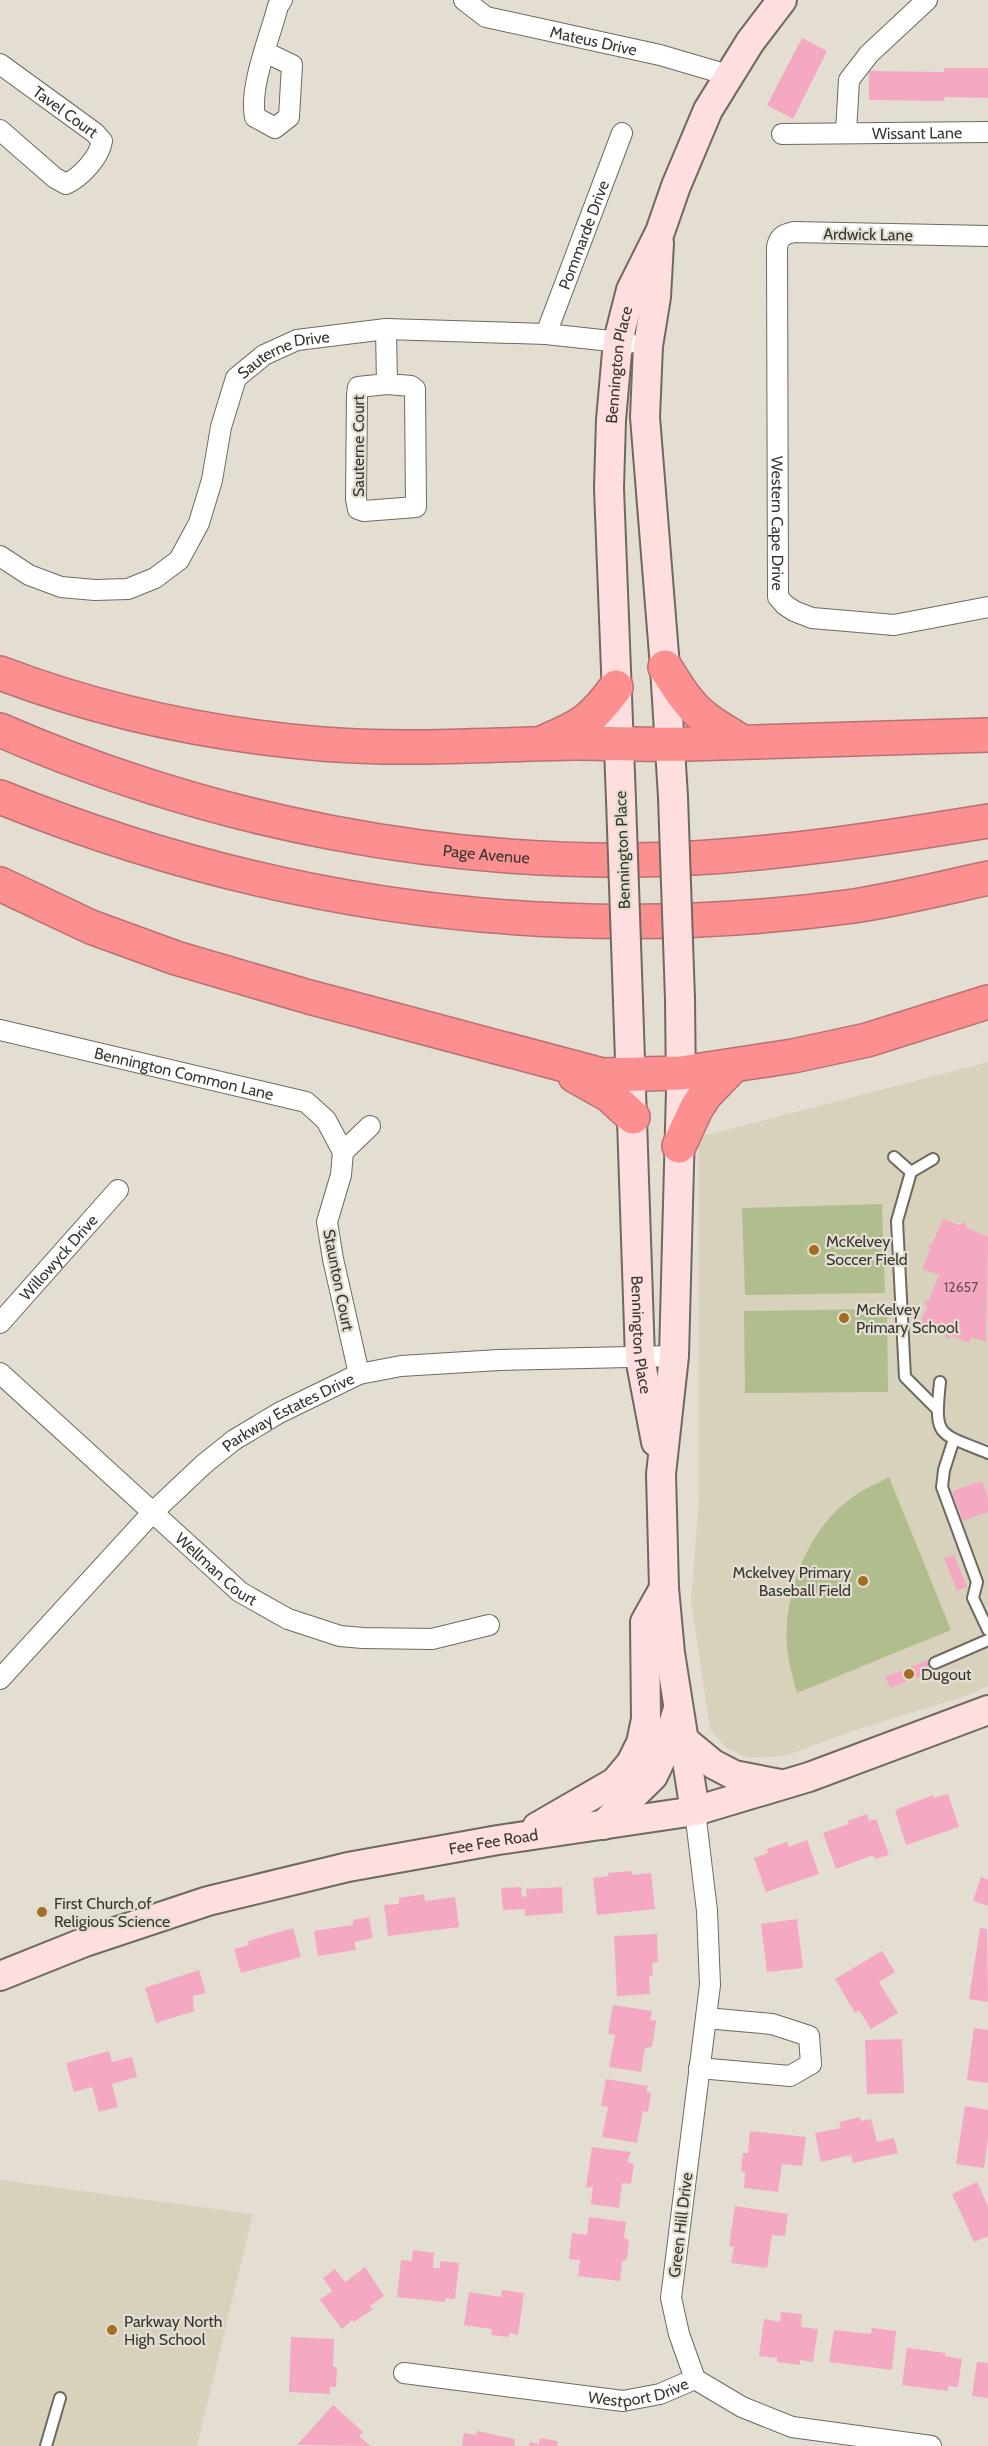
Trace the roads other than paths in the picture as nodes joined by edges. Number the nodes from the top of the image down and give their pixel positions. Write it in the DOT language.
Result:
graph roads {
  1 [pos="282,0"];
  2 [pos="464,0"];
  3 [pos="782,0"];
  4 [pos="927,0"];
  5 [pos="265,52"];
  6 [pos="0,64"];
  7 [pos="728,75"];
  8 [pos="0,130"];
  9 [pos="846,132"];
  10 [pos="988,132"];
  11 [pos="622,133"];
  12 [pos="782,134"];
  13 [pos="660,232"];
  14 [pos="988,236"];
  15 [pos="777,268"];
  16 [pos="386,329"];
  17 [pos="546,334"];
  18 [pos="618,341"];
  19 [pos="648,346"];
  20 [pos="387,384"];
  21 [pos="0,556"];
  22 [pos="988,607"];
  23 [pos="665,667"];
  24 [pos="0,673"];
  25 [pos="616,687"];
  26 [pos="0,730"];
  27 [pos="988,735"];
  28 [pos="742,742"];
  29 [pos="538,744"];
  30 [pos="618,744"];
  31 [pos="671,744"];
  32 [pos="0,797"];
  33 [pos="988,821"];
  34 [pos="988,878"];
  35 [pos="0,884"];
  36 [pos="988,1002"];
  37 [pos="0,1030"];
  38 [pos="550,1061"];
  39 [pos="734,1066"];
  40 [pos="681,1073"];
  41 [pos="632,1075"];
  42 [pos="633,1117"];
  43 [pos="370,1126"];
  44 [pos="679,1146"];
  45 [pos="343,1152"];
  46 [pos="894,1157"];
  47 [pos="933,1159"];
  48 [pos="911,1172"];
  49 [pos="118,1190"];
  50 [pos="0,1323"];
  51 [pos="674,1356"];
  52 [pos="640,1358"];
  53 [pos="0,1373"];
  54 [pos="359,1374"];
  55 [pos="940,1382"];
  56 [pos="937,1409"];
  57 [pos="954,1439"];
  58 [pos="988,1453"];
  59 [pos="661,1474"];
  60 [pos="152,1513"];
  61 [pos="664,1588"];
  62 [pos="489,1625"];
  63 [pos="988,1630"];
  64 [pos="988,1640"];
  65 [pos="935,1663"];
  66 [pos="0,1679"];
  67 [pos="679,1707"];
  68 [pos="988,1710"];
  69 [pos="684,1740"];
  70 [pos="785,1785"];
  71 [pos="695,1811"];
  72 [pos="603,1825"];
  73 [pos="518,1837"];
  74 [pos="0,1976"];
  75 [pos="706,2018"];
  76 [pos="699,2068"];
  77 [pos="404,2373"];
  78 [pos="695,2379"];
  79 [pos="60,2398"];
  80 [pos="46,2446"];
  81 [pos="932,2446"];
  1 -- 5 [label="street"];
  2 -- 7 [label="street, Mateus Drive"];
  3 -- 7 [label="main road, Bennington Place"];
  4 -- 9 [label="street"];
  5 -- 5 [label="street"];
  6 -- 8 [label="street, Tavel Court"];
  7 -- 13 [label="main road, Bennington Place"];
  9 -- 10 [label="street, Wissant Lane"];
  9 -- 12 [label="street, Wissant Lane"];
  11 -- 17 [label="street, Pommarde Drive"];
  13 -- 18 [label="main road, Bennington Place"];
  13 -- 19 [label="main road, Bennington Place"];
  14 -- 15 [label="street, Ardwick Lane"];
  15 -- 22 [label="street, Western Cape Drive"];
  16 -- 17 [label="street, Sauterne Drive"];
  16 -- 20 [label="street, Sauterne Court"];
  16 -- 21 [label="street, Sauterne Drive"];
  17 -- 18 [label="street, Sauterne Drive"];
  18 -- 19 [label="street, Sauterne Drive"];
  18 -- 25 [label="main road, Bennington Place"];
  19 -- 23 [label="main road, Bennington Place"];
  20 -- 20 [label="street, Sauterne Court"];
  23 -- 28 [label="highway"];
  23 -- 31 [label="main road, Bennington Place"];
  24 -- 29 [label="highway"];
  25 -- 29 [label="highway"];
  25 -- 30 [label="main road, Bennington Place"];
  26 -- 33 [label="highway, Page Avenue"];
  27 -- 28 [label="highway"];
  28 -- 31 [label="highway"];
  29 -- 30 [label="highway"];
  30 -- 31 [label="highway"];
  30 -- 41 [label="main road, Bennington Place, bridge"];
  31 -- 40 [label="main road, Bennington Place, bridge"];
  32 -- 34 [label="highway"];
  35 -- 38 [label="highway"];
  36 -- 39 [label="highway"];
  37 -- 45 [label="street, Bennington Common Lane"];
  38 -- 41 [label="highway"];
  38 -- 42 [label="highway"];
  39 -- 40 [label="highway"];
  39 -- 44 [label="highway"];
  40 -- 41 [label="highway"];
  40 -- 44 [label="main road, Bennington Place"];
  41 -- 42 [label="main road, Bennington Place"];
  42 -- 52 [label="main road, Bennington Place"];
  43 -- 45 [label="street"];
  44 -- 51 [label="main road, Bennington Place"];
  45 -- 54 [label="street, Staunton Court"];
  46 -- 48 [label="lane"];
  47 -- 48 [label="lane"];
  48 -- 56 [label="lane"];
  49 -- 50 [label="street, Willowyck Drive"];
  51 -- 52 [label="street, Parkway Estates Drive"];
  51 -- 59 [label="main road, Bennington Place"];
  52 -- 54 [label="street, Parkway Estates Drive"];
  52 -- 59 [label="main road, Bennington Place"];
  53 -- 60 [label="street, Wellman Court"];
  54 -- 60 [label="street, Parkway Estates Drive"];
  55 -- 56 [label="lane"];
  56 -- 57 [label="lane"];
  57 -- 58 [label="lane"];
  57 -- 63 [label="lane"];
  59 -- 61 [label="main road, Bennington Place"];
  60 -- 62 [label="street, Wellman Court"];
  60 -- 66 [label="street, Parkway Estates Drive"];
  61 -- 67 [label="main road, Bennington Place"];
  61 -- 73 [label="main road"];
  64 -- 65 [label="lane"];
  67 -- 69 [label="main road, Bennington Place"];
  67 -- 72 [label="main road"];
  68 -- 70 [label="main road, Fee Fee Road"];
  69 -- 70 [label="main road"];
  69 -- 71 [label="main road, Bennington Place"];
  70 -- 71 [label="main road, Fee Fee Road"];
  71 -- 72 [label="main road, Fee Fee Road"];
  71 -- 75 [label="street, Green Hill Drive"];
  72 -- 73 [label="main road, Fee Fee Road"];
  73 -- 74 [label="main road, Fee Fee Road"];
  75 -- 76 [label="street, Green Hill Drive"];
  75 -- 76 [label="street"];
  76 -- 78 [label="street, Green Hill Drive"];
  77 -- 78 [label="street, Westport Drive"];
  78 -- 81 [label="street, Westport Drive"];
  79 -- 80 [label="lane"];
}
